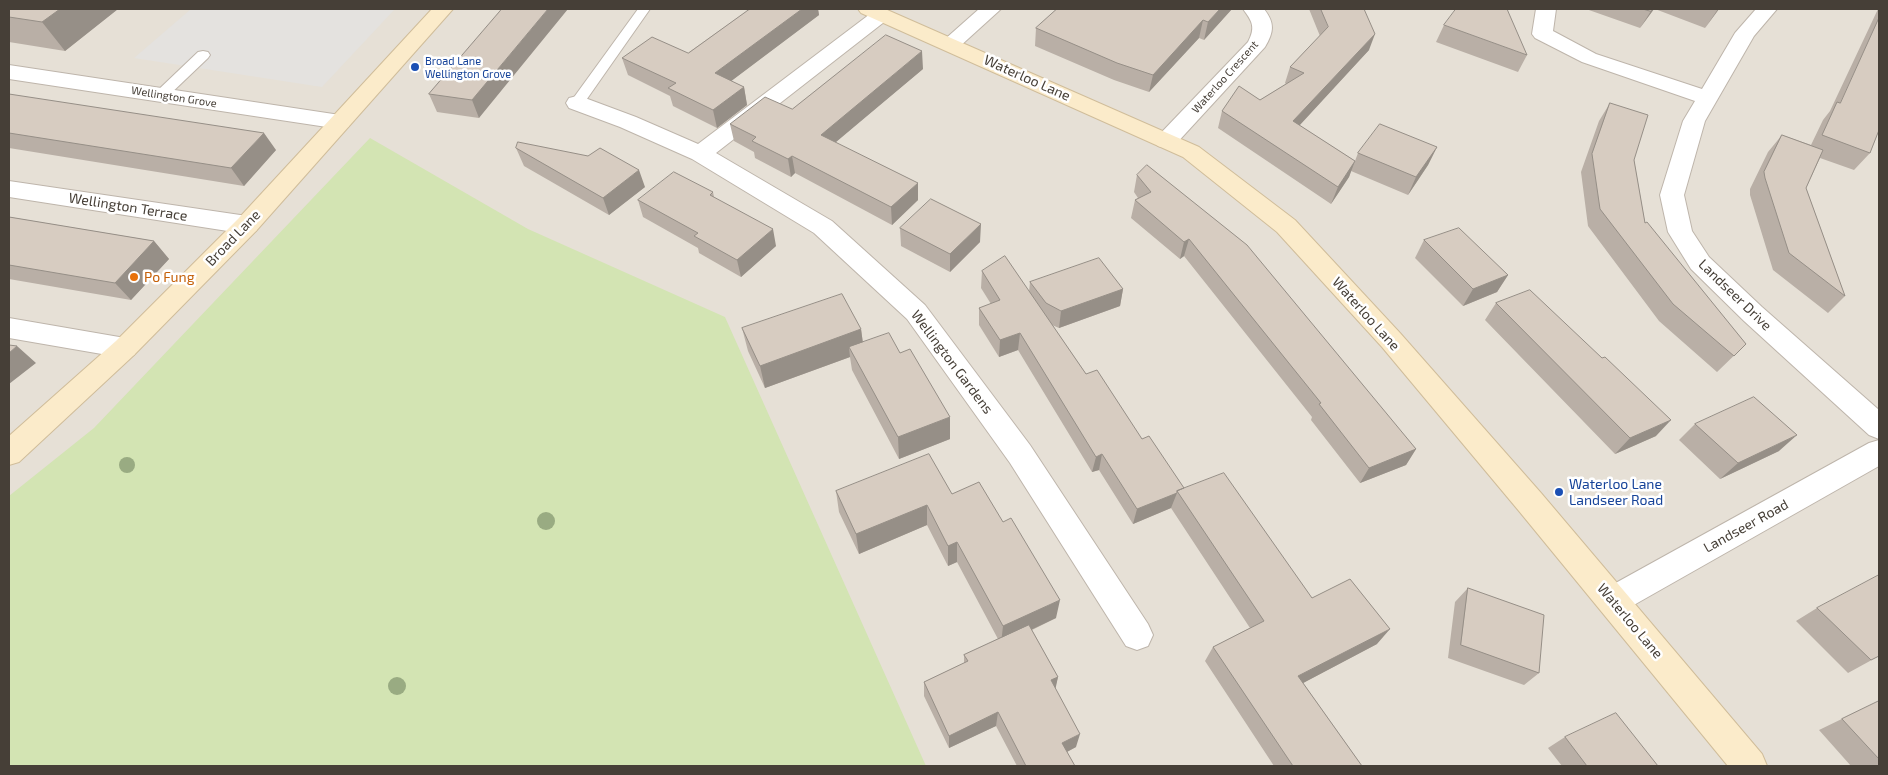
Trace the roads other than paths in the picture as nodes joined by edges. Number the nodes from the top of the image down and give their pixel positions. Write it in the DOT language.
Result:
graph roads {
  1 [pos="444,9"];
  2 [pos="644,9"];
  3 [pos="991,9"];
  4 [pos="1253,9"];
  5 [pos="1546,9"];
  6 [pos="1767,9"];
  7 [pos="875,12"];
  8 [pos="951,44"];
  9 [pos="203,55"];
  10 [pos="9,72"];
  11 [pos="161,96"];
  12 [pos="1708,98"];
  13 [pos="577,103"];
  14 [pos="340,122"];
  15 [pos="1166,141"];
  16 [pos="700,154"];
  17 [pos="9,189"];
  18 [pos="247,225"];
  19 [pos="9,328"];
  20 [pos="125,348"];
  21 [pos="1879,427"];
  22 [pos="1879,452"];
  23 [pos="9,453"];
  24 [pos="1614,600"];
  25 [pos="1137,635"];
  26 [pos="1750,766"];
  1 -- 14 [label="street, Broad Lane"];
  2 -- 13 [label="lane"];
  3 -- 8 [label="street"];
  4 -- 15 [label="street, Waterloo Crescent"];
  5 -- 12 [label="street"];
  6 -- 12 [label="street, Landseer Drive"];
  7 -- 8 [label="street, Waterloo Lane"];
  7 -- 16 [label="street"];
  8 -- 15 [label="street, Waterloo Lane"];
  9 -- 11 [label="lane"];
  10 -- 11 [label="street, Wellington Grove"];
  11 -- 14 [label="street, Wellington Grove"];
  12 -- 21 [label="street, Landseer Drive"];
  13 -- 16 [label="street, Wellington Gardens"];
  14 -- 18 [label="street, Broad Lane"];
  15 -- 24 [label="street, Waterloo Lane"];
  16 -- 25 [label="street, Wellington Gardens"];
  17 -- 18 [label="street, Wellington Terrace"];
  18 -- 20 [label="street, Broad Lane"];
  19 -- 20 [label="street"];
  20 -- 23 [label="street, Broad Lane"];
  22 -- 24 [label="street, Landseer Road"];
  24 -- 26 [label="street, Waterloo Lane"];
}
